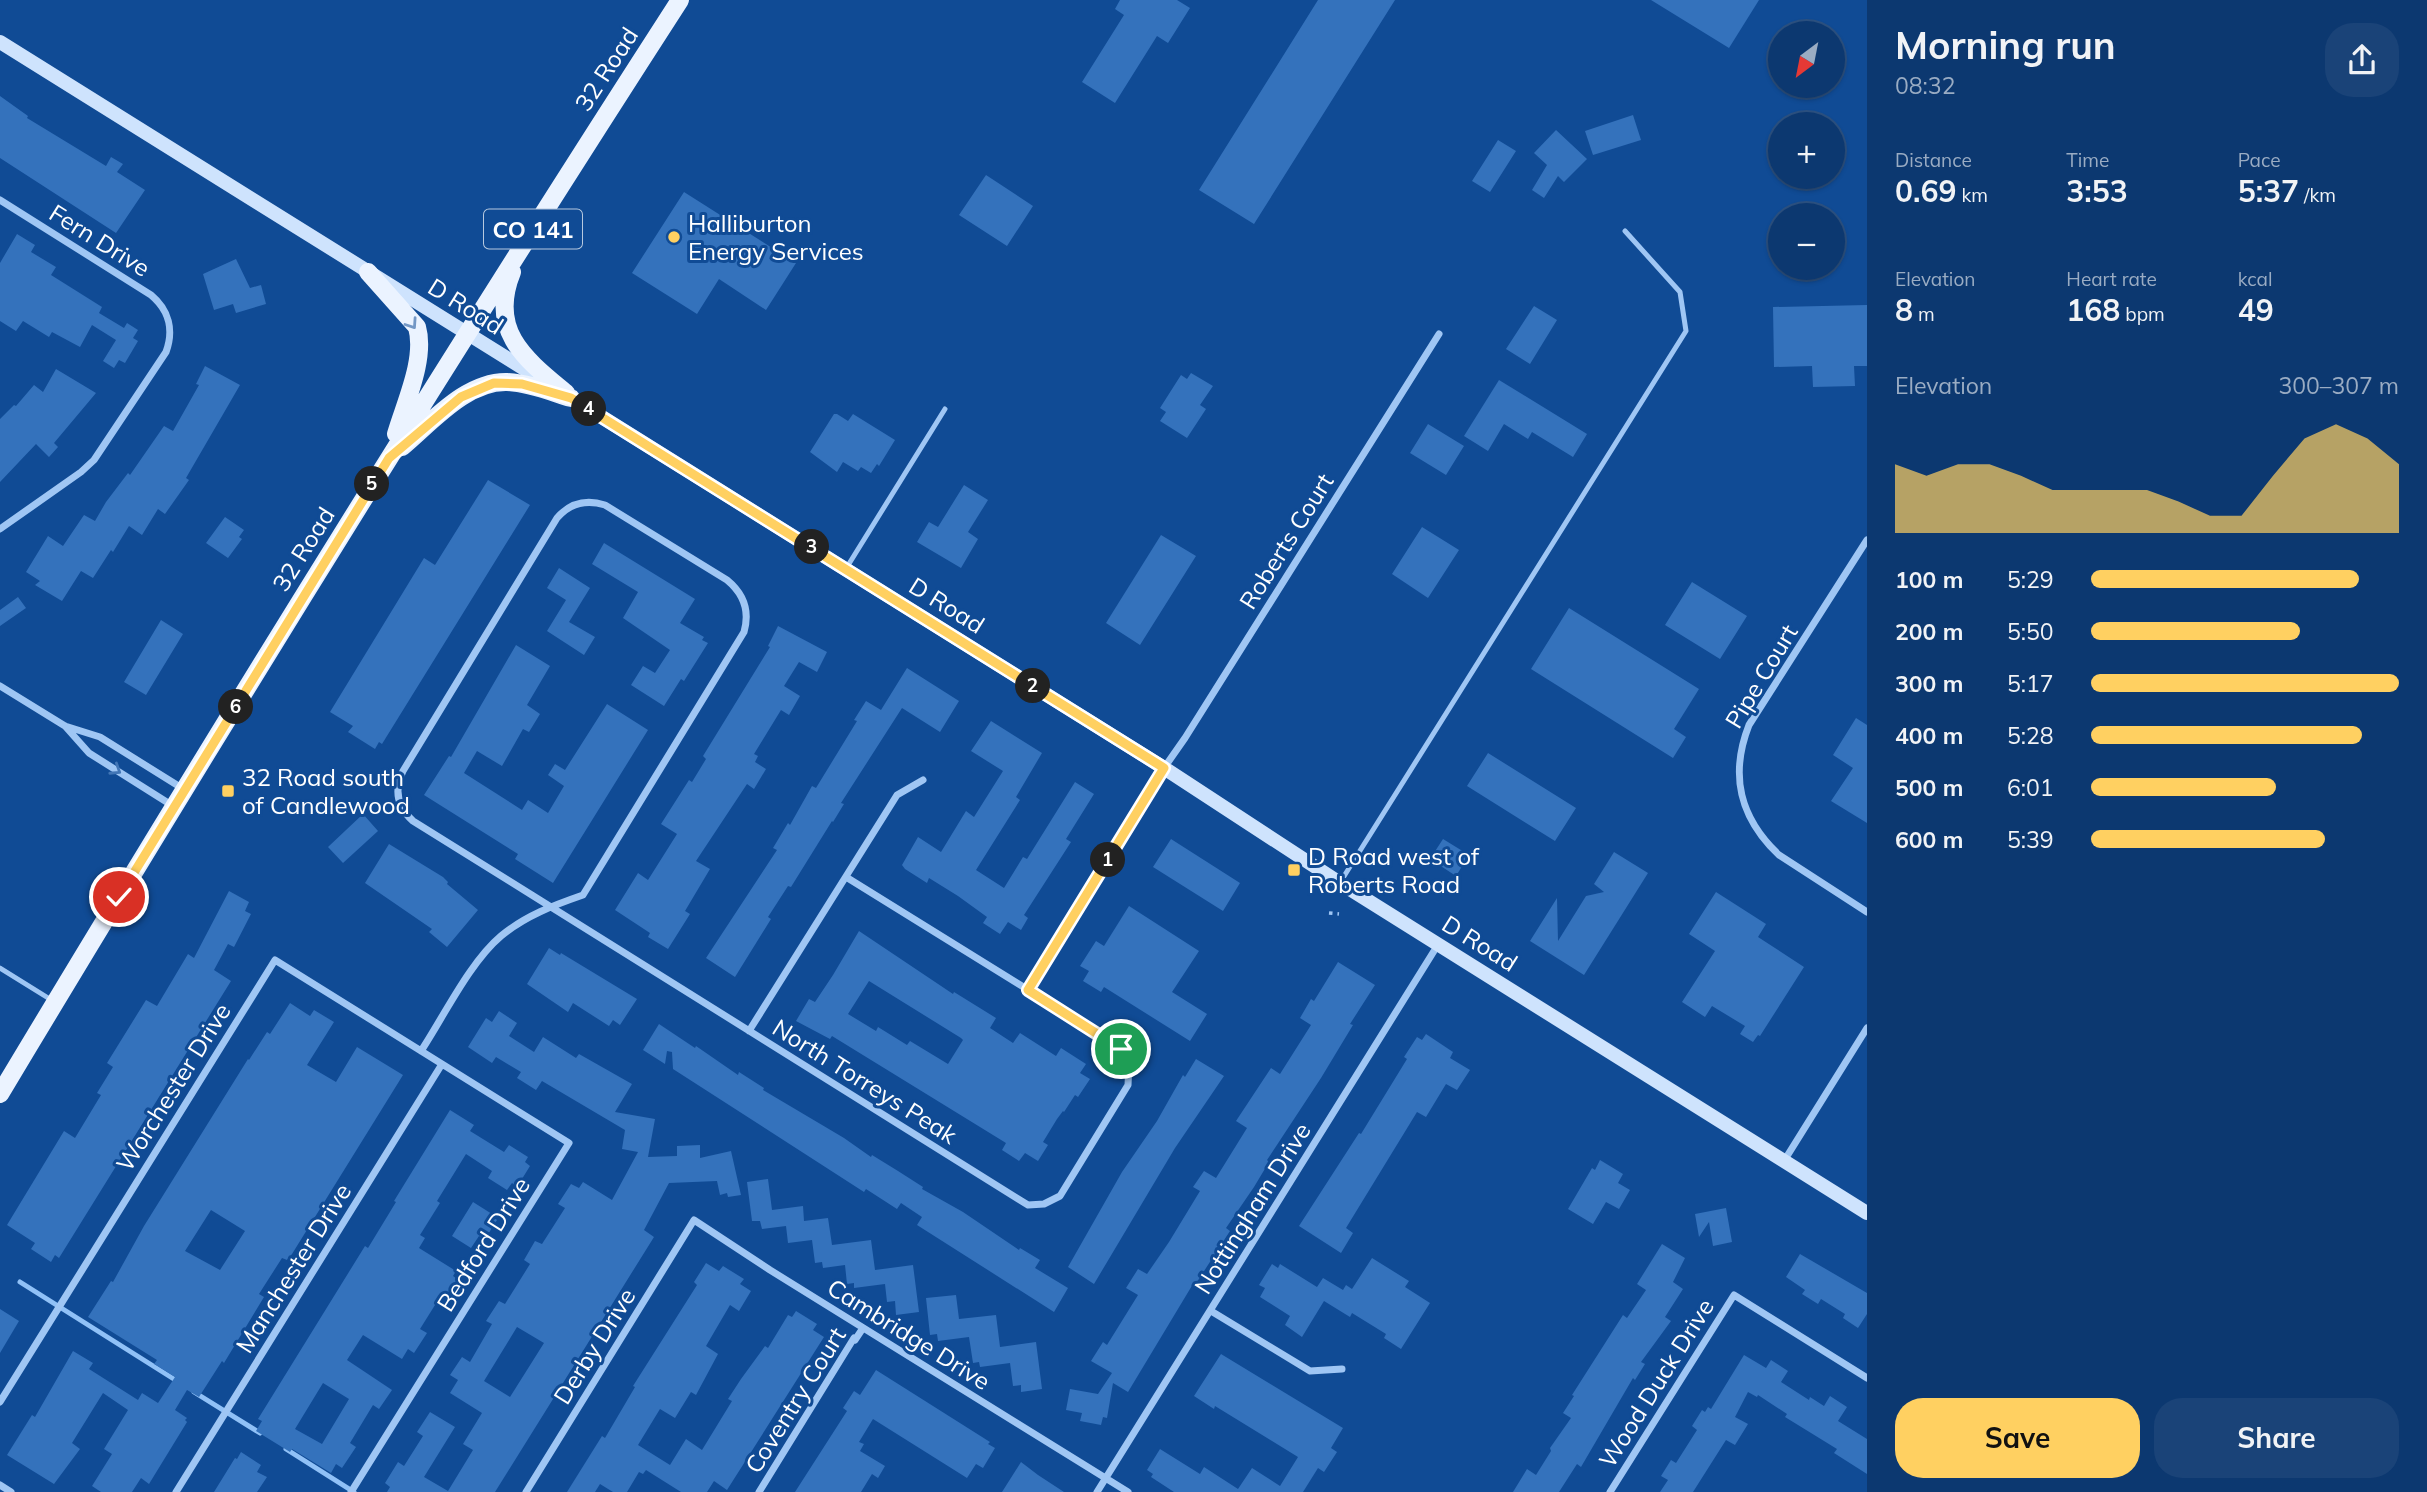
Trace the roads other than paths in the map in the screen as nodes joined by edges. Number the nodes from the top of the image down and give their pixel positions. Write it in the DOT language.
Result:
graph roads {
  1 [pos="680,0"];
  2 [pos="0,42"];
  3 [pos="0,200"];
  4 [pos="1625,232"];
  5 [pos="522,245"];
  6 [pos="368,272"];
  7 [pos="466,333"];
  8 [pos="1439,334"];
  9 [pos="571,398"];
  10 [pos="945,409"];
  11 [pos="389,458"];
  12 [pos="0,529"];
  13 [pos="1867,540"];
  14 [pos="846,568"];
  15 [pos="0,686"];
  16 [pos="65,726"];
  17 [pos="1164,768"];
  18 [pos="923,780"];
  19 [pos="185,791"];
  20 [pos="175,807"];
  21 [pos="846,877"];
  22 [pos="1340,883"];
  23 [pos="550,906"];
  24 [pos="1867,912"];
  25 [pos="1439,943"];
  26 [pos="0,968"];
  27 [pos="1028,990"];
  28 [pos="55,1003"];
  29 [pos="1867,1028"];
  30 [pos="749,1031"];
  31 [pos="421,1051"];
  32 [pos="442,1064"];
  33 [pos="0,1094"];
  34 [pos="1784,1161"];
  35 [pos="1867,1213"];
  36 [pos="694,1220"];
  37 [pos="1211,1311"];
  38 [pos="863,1328"];
  39 [pos="1342,1369"];
  40 [pos="1867,1378"];
  41 [pos="0,1402"];
  42 [pos="1106,1478"];
  43 [pos="0,1485"];
  44 [pos="11,1492"];
  45 [pos="176,1492"];
  46 [pos="351,1492"];
  47 [pos="526,1492"];
  48 [pos="759,1492"];
  49 [pos="1097,1492"];
  50 [pos="1128,1492"];
  51 [pos="1610,1492"];
  1 -- 5 [label="main road, 32 Road / CO 141"];
  2 -- 6 [label="street, D Road"];
  3 -- 12 [label="street, Fern Drive"];
  4 -- 22 [label="lane"];
  5 -- 7 [label="main road, 32 Road / CO 141"];
  5 -- 9 [label="main road"];
  6 -- 7 [label="street, D Road"];
  6 -- 11 [label="main road, one-way"];
  7 -- 9 [label="street, D Road"];
  7 -- 11 [label="main road, 32 Road / CO 141"];
  8 -- 17 [label="street, Roberts Court"];
  9 -- 11 [label="main road"];
  9 -- 14 [label="street, D Road"];
  10 -- 14 [label="lane"];
  11 -- 19 [label="main road, 32 Road / CO 141"];
  13 -- 24 [label="street, Pipe Court"];
  14 -- 17 [label="street, D Road"];
  15 -- 16 [label="street"];
  16 -- 19 [label="street"];
  16 -- 20 [label="street, one-way"];
  17 -- 22 [label="street, D Road"];
  17 -- 27 [label="street, Roberts Court"];
  18 -- 21 [label="street"];
  19 -- 20 [label="main road, 32 Road / CO 141"];
  20 -- 28 [label="main road, 32 Road / CO 141"];
  21 -- 27 [label="street"];
  21 -- 30 [label="street"];
  22 -- 25 [label="street, D Road"];
  23 -- 23 [label="street, North Torreys Peak"];
  23 -- 30 [label="street, North Torreys Peak"];
  23 -- 31 [label="street"];
  25 -- 34 [label="street, D Road"];
  25 -- 37 [label="street, Nottingham Drive"];
  26 -- 28 [label="lane"];
  27 -- 30 [label="street, North Torreys Peak"];
  28 -- 33 [label="main road, 32 Road / CO 141"];
  29 -- 34 [label="street"];
  31 -- 32 [label="street, Worchester Drive"];
  31 -- 41 [label="street, Worchester Drive"];
  32 -- 45 [label="street, Manchester Drive"];
  32 -- 46 [label="street, Bedford Drive"];
  34 -- 35 [label="street, D Road"];
  36 -- 38 [label="street, Cambridge Drive"];
  36 -- 47 [label="street, Derby Drive"];
  37 -- 39 [label="street"];
  37 -- 42 [label="street, Nottingham Drive"];
  38 -- 42 [label="street, Cambridge Drive"];
  38 -- 48 [label="street, Coventry Court"];
  40 -- 51 [label="street, Wood Duck Drive"];
  42 -- 49 [label="street, Nottingham Drive"];
  42 -- 50 [label="street, Cambridge Drive"];
  43 -- 44 [label="street"];
}
